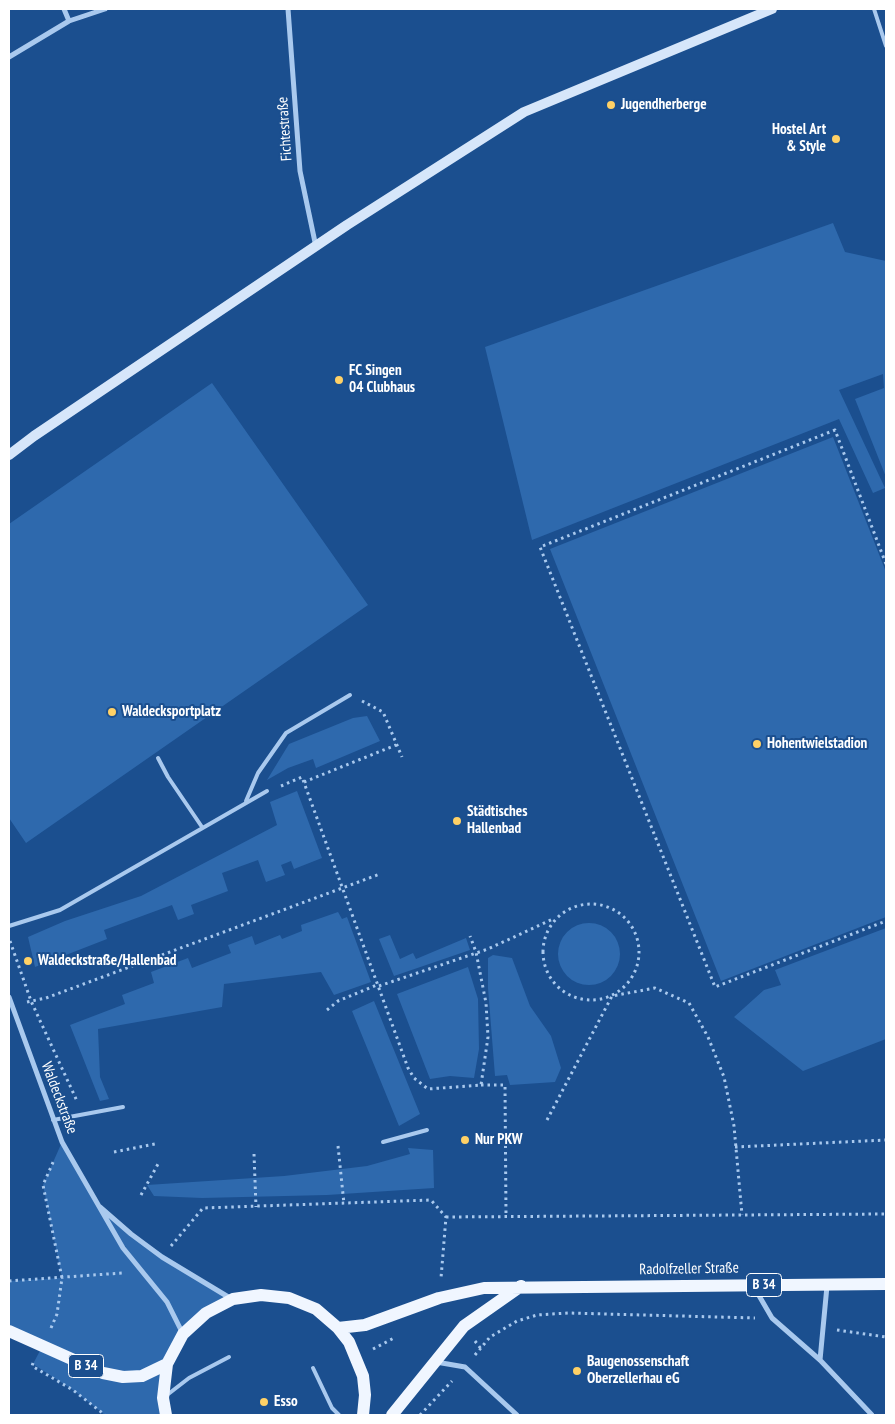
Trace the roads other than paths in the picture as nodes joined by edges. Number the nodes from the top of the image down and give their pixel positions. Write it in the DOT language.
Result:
graph roads {
  1 [pos="64,9"];
  2 [pos="105,9"];
  3 [pos="288,9"];
  4 [pos="772,9"];
  5 [pos="874,9"];
  6 [pos="69,21"];
  7 [pos="886,46"];
  8 [pos="9,57"];
  9 [pos="316,247"];
  10 [pos="9,455"];
  11 [pos="350,695"];
  12 [pos="158,758"];
  13 [pos="267,791"];
  14 [pos="246,802"];
  15 [pos="202,827"];
  16 [pos="9,926"];
  17 [pos="9,997"];
  18 [pos="123,1107"];
  19 [pos="53,1120"];
  20 [pos="427,1130"];
  21 [pos="383,1142"];
  22 [pos="96,1203"];
  23 [pos="828,1284"];
  24 [pos="886,1284"];
  25 [pos="753,1285"];
  26 [pos="521,1286"];
  27 [pos="233,1299"];
  28 [pos="338,1328"];
  29 [pos="9,1331"];
  30 [pos="183,1334"];
  31 [pos="229,1357"];
  32 [pos="820,1360"];
  33 [pos="436,1362"];
  34 [pos="167,1364"];
  35 [pos="313,1368"];
  36 [pos="163,1398"];
  37 [pos="166,1415"];
  38 [pos="339,1415"];
  39 [pos="362,1415"];
  40 [pos="392,1415"];
  41 [pos="517,1415"];
  42 [pos="872,1415"];
  1 -- 6 [label="street"];
  2 -- 6 [label="street"];
  3 -- 9 [label="street, Fichtestraße"];
  4 -- 9 [label="main road"];
  5 -- 7 [label="lane"];
  6 -- 8 [label="street"];
  9 -- 10 [label="main road"];
  11 -- 14 [label="lane"];
  12 -- 15 [label="lane"];
  13 -- 14 [label="lane"];
  14 -- 15 [label="lane"];
  15 -- 16 [label="lane"];
  17 -- 19 [label="street, Waldeckstraße"];
  18 -- 19 [label="lane"];
  19 -- 22 [label="street, Waldeckstraße"];
  20 -- 21 [label="lane"];
  22 -- 27 [label="street, Waldeckstraße"];
  22 -- 30 [label="street, Waldeckstraße"];
  23 -- 24 [label="main road, Radolfzeller Straße / B 34"];
  23 -- 25 [label="main road, Radolfzeller Straße / B 34"];
  23 -- 32 [label="street"];
  25 -- 26 [label="main road, Radolfzeller Straße / B 34"];
  25 -- 32 [label="street"];
  26 -- 28 [label="main road, Radolfzeller Straße / B 34"];
  26 -- 33 [label="main road"];
  27 -- 28 [label="main road"];
  27 -- 30 [label="main road"];
  28 -- 39 [label="main road"];
  29 -- 34 [label="main road, B 34"];
  30 -- 34 [label="main road"];
  31 -- 36 [label="lane"];
  32 -- 42 [label="street"];
  33 -- 40 [label="main road"];
  33 -- 41 [label="street"];
  34 -- 36 [label="main road"];
  35 -- 38 [label="lane"];
  36 -- 37 [label="main road"];
}
